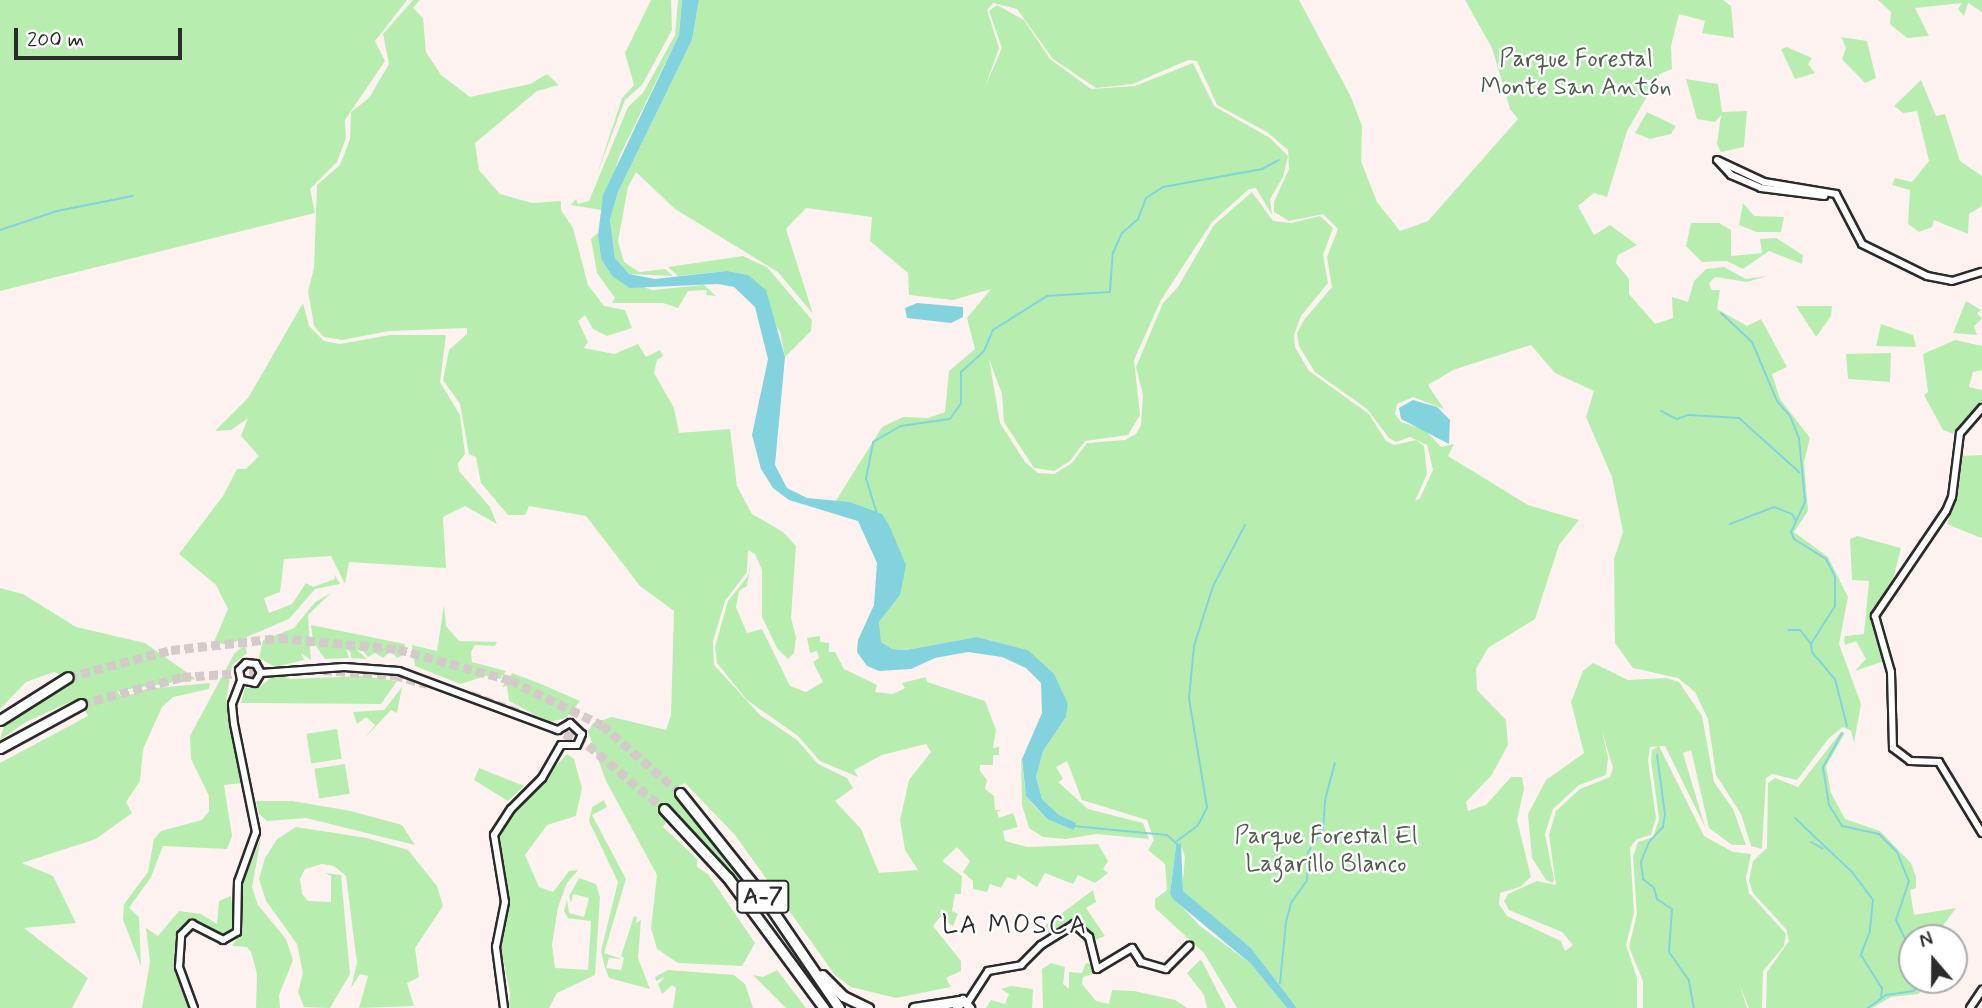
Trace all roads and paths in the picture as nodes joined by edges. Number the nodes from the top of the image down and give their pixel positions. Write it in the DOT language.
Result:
graph roads {
  1 [pos="1840,200"];
  2 [pos="1982,272"];
  3 [pos="1982,408"];
  4 [pos="261,673"];
  5 [pos="68,677"];
  6 [pos="241,680"];
  7 [pos="81,704"];
  8 [pos="0,720"];
  9 [pos="558,730"];
  10 [pos="561,745"];
  11 [pos="0,748"];
  12 [pos="680,793"];
  13 [pos="664,809"];
  14 [pos="1982,833"];
  15 [pos="1189,946"];
  16 [pos="806,960"];
  17 [pos="796,968"];
  18 [pos="1982,990"];
  19 [pos="963,1005"];
  20 [pos="194,1008"];
  21 [pos="504,1008"];
  22 [pos="817,1008"];
  23 [pos="824,1008"];
  24 [pos="839,1008"];
  25 [pos="868,1008"];
  26 [pos="914,1008"];
  27 [pos="1970,1008"];
  1 -- 1 [label="street"];
  1 -- 2 [label="street"];
  3 -- 14 [label="street"];
  4 -- 6 [label="street"];
  4 -- 6 [label="street"];
  4 -- 9 [label="street"];
  5 -- 8 [label="highway"];
  6 -- 20 [label="street"];
  7 -- 11 [label="highway"];
  9 -- 10 [label="street"];
  9 -- 10 [label="street"];
  10 -- 21 [label="street"];
  12 -- 16 [label="highway, A-7"];
  13 -- 17 [label="highway, A-7"];
  15 -- 19 [label="street"];
  16 -- 24 [label="highway, A-7"];
  16 -- 25 [label="highway"];
  17 -- 22 [label="highway"];
  17 -- 23 [label="highway, A-7"];
  18 -- 27 [label="street"];
  19 -- 26 [label="highway"];
}
